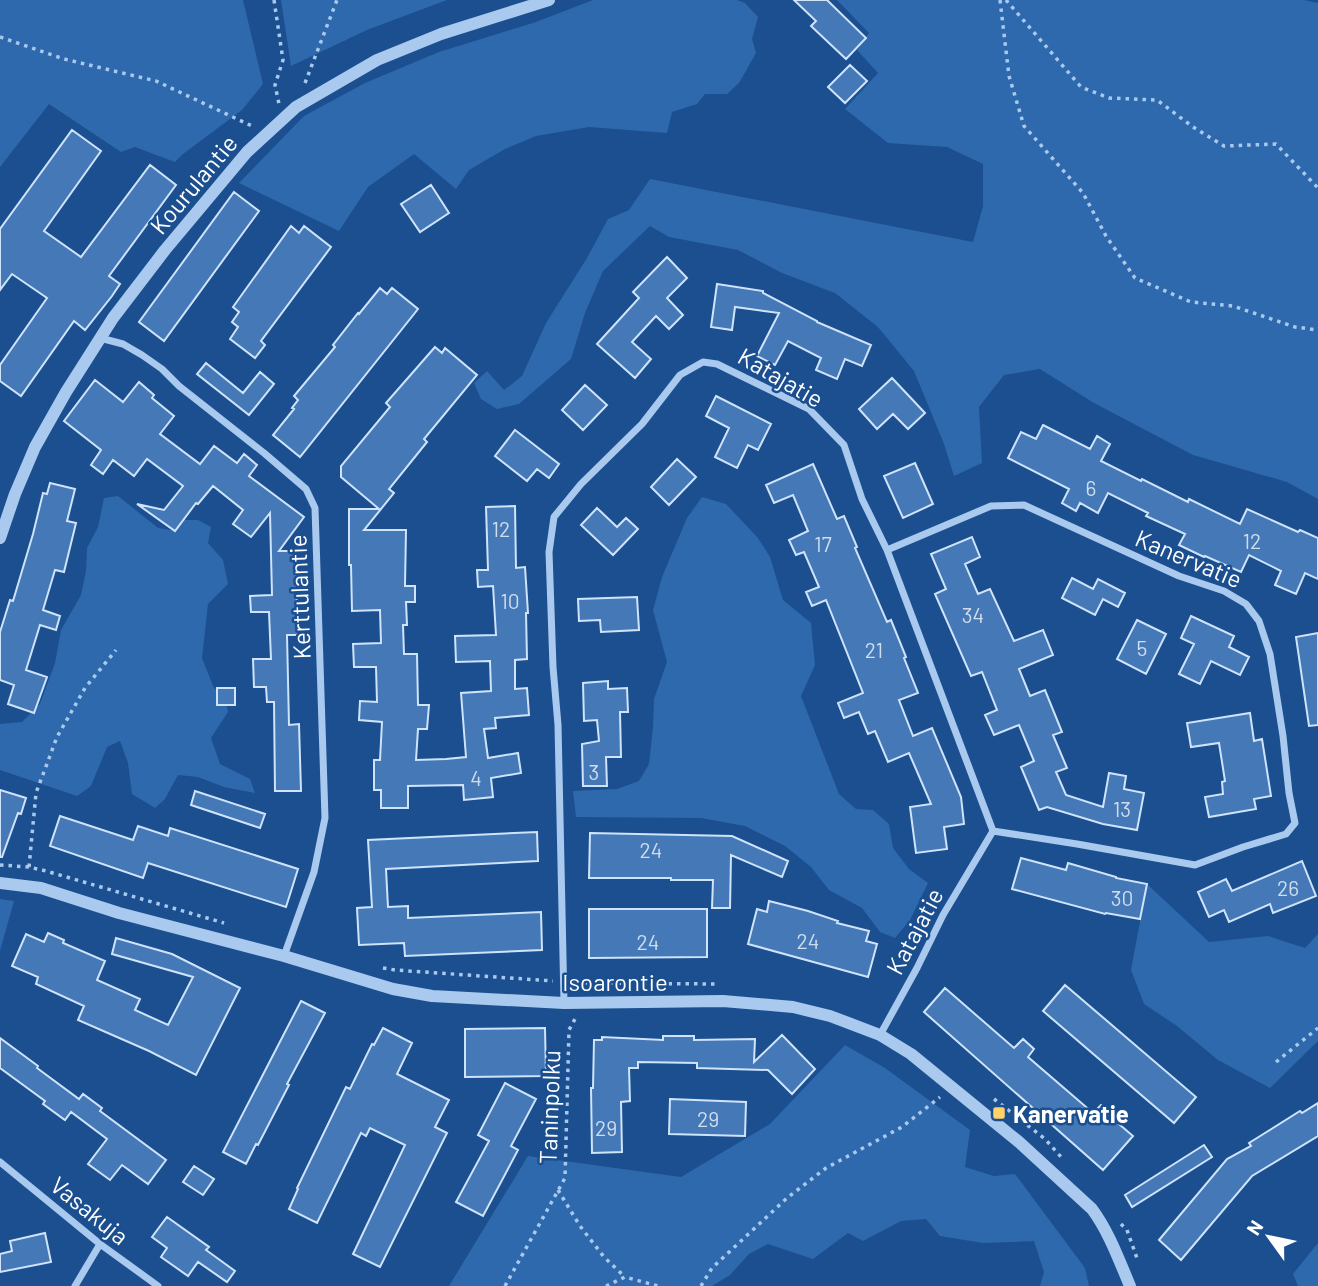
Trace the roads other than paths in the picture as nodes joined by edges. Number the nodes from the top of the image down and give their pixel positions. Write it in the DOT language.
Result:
graph roads {
  1 [pos="549,0"];
  2 [pos="100,338"];
  3 [pos="0,537"];
  4 [pos="887,550"];
  5 [pos="993,831"];
  6 [pos="0,883"];
  7 [pos="284,956"];
  8 [pos="564,1003"];
  9 [pos="880,1035"];
  10 [pos="0,1162"];
  11 [pos="100,1244"];
  12 [pos="75,1286"];
  13 [pos="158,1286"];
  14 [pos="1130,1286"];
  1 -- 2 [label="street, Kourulantie"];
  2 -- 3 [label="street, Kourulantie"];
  2 -- 7 [label="street, Kerttulantie"];
  4 -- 5 [label="street, Katajatie"];
  4 -- 5 [label="street, Kanervatie"];
  4 -- 8 [label="street, Katajatie"];
  5 -- 9 [label="street, Katajatie"];
  6 -- 7 [label="street, Isoarontie"];
  7 -- 8 [label="street, Isoarontie"];
  8 -- 9 [label="street, Isoarontie"];
  9 -- 14 [label="street, Isoarontie"];
  10 -- 11 [label="street, Vasakuja"];
  11 -- 12 [label="street"];
  11 -- 13 [label="street, Vasakuja"];
}
